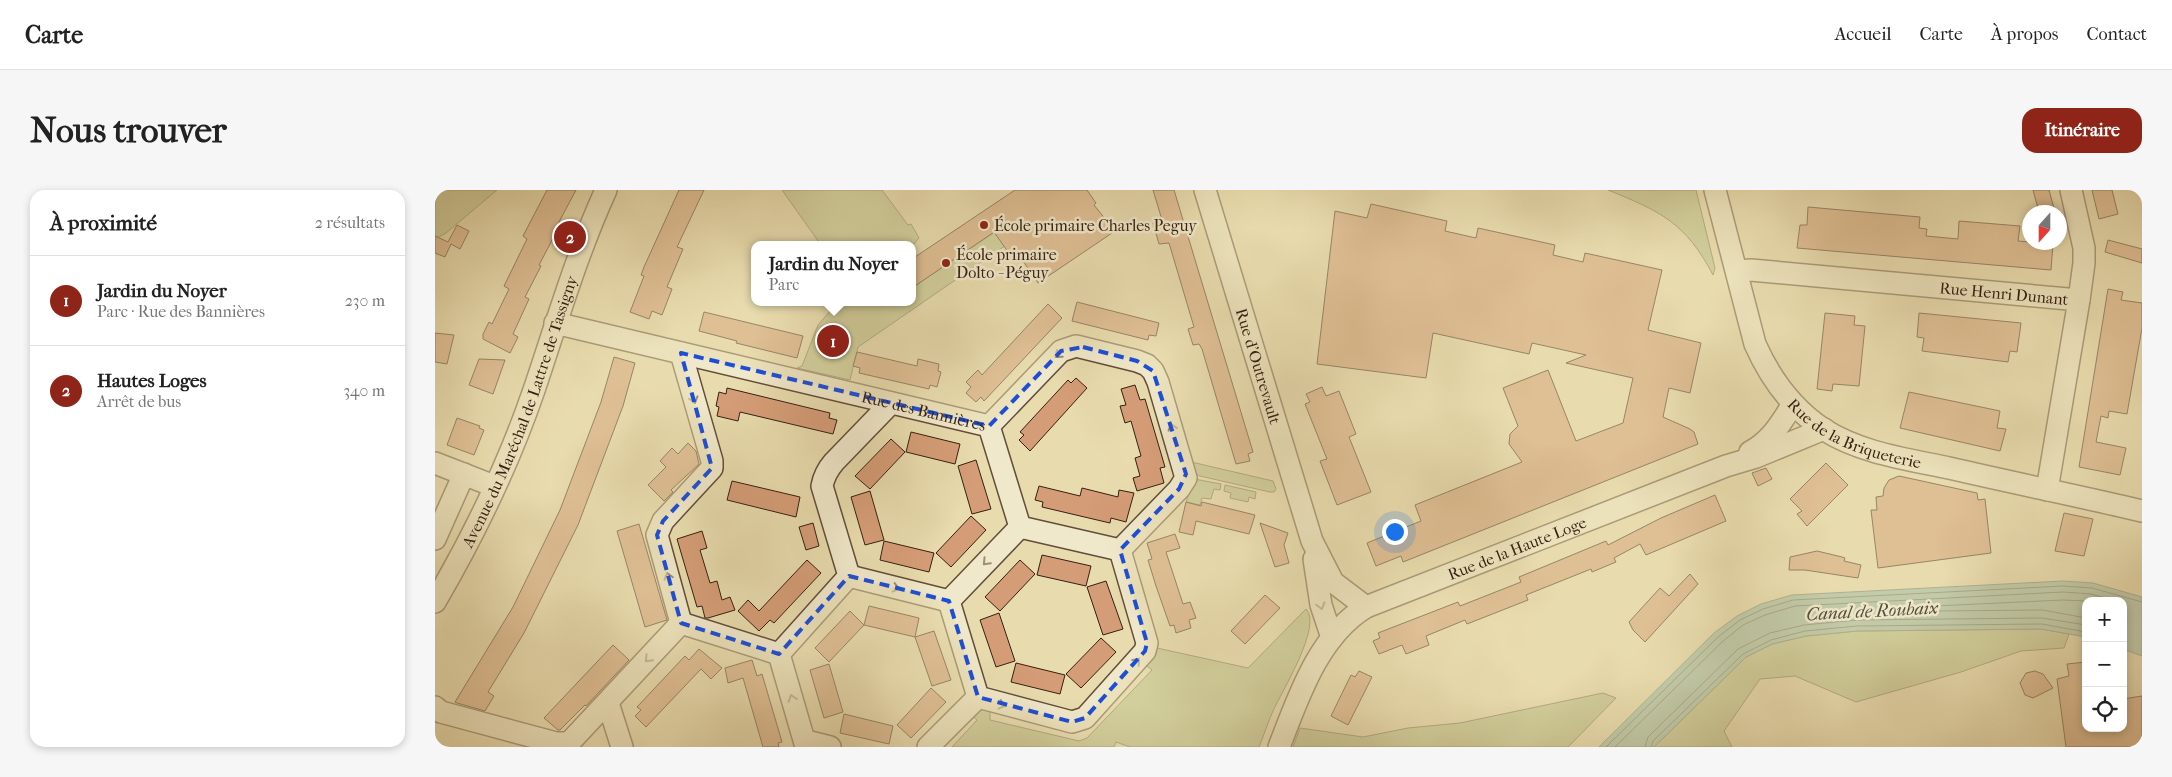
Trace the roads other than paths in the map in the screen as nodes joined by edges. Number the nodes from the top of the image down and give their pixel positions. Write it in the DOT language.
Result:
graph roads {
  1 [pos="606,190"];
  2 [pos="1205,190"];
  3 [pos="1715,190"];
  4 [pos="2071,190"];
  5 [pos="1737,272"];
  6 [pos="2079,300"];
  7 [pos="555,323"];
  8 [pos="681,353"];
  9 [pos="891,403"];
  10 [pos="1793,404"];
  11 [pos="989,426"];
  12 [pos="1824,429"];
  13 [pos="435,463"];
  14 [pos="1726,466"];
  15 [pos="464,474"];
  16 [pos="494,486"];
  17 [pos="2047,490"];
  18 [pos="2142,511"];
  19 [pos="1020,527"];
  20 [pos="435,539"];
  21 [pos="1312,541"];
  22 [pos="1120,550"];
  23 [pos="849,576"];
  24 [pos="949,601"];
  25 [pos="435,602"];
  26 [pos="1366,607"];
  27 [pos="681,623"];
  28 [pos="1333,638"];
  29 [pos="779,654"];
  30 [pos="978,698"];
  31 [pos="608,703"];
  32 [pos="435,706"];
  33 [pos="806,744"];
  34 [pos="621,747"];
  35 [pos="830,747"];
  36 [pos="929,747"];
  37 [pos="1279,747"];
  1 -- 7 [label="street, Avenue du Maréchal de Lattre de Tassigny"];
  2 -- 21 [label="street, Rue d'Outrevault"];
  3 -- 5 [label="street, Rue de la Briqueterie"];
  4 -- 6 [label="street"];
  5 -- 6 [label="street, Rue Henri Dunant"];
  5 -- 10 [label="street, Rue de la Briqueterie"];
  6 -- 17 [label="street, Rue Henri Dunant"];
  7 -- 8 [label="street, Rue des Bannières"];
  7 -- 16 [label="street, Avenue du Maréchal de Lattre de Tassigny"];
  8 -- 9 [label="street, Rue des Bannières"];
  8 -- 27 [label="street"];
  9 -- 11 [label="street, Rue des Bannières"];
  9 -- 23 [label="street"];
  10 -- 12 [label="street, Rue de la Briqueterie"];
  10 -- 14 [label="street"];
  11 -- 19 [label="street, Rue des Bannières"];
  22 -- 11 [label="street, one-way"];
  12 -- 14 [label="street, Rue de la Haute Loge"];
  12 -- 17 [label="street, Rue de la Briqueterie"];
  13 -- 15 [label="street"];
  14 -- 26 [label="street, Rue de la Haute Loge"];
  15 -- 16 [label="street"];
  15 -- 20 [label="street, Avenue du Maréchal de Lattre de Tassigny"];
  16 -- 25 [label="street, Avenue du Maréchal de Lattre de Tassigny"];
  17 -- 18 [label="street, Rue de la Briqueterie"];
  19 -- 22 [label="street"];
  19 -- 24 [label="street, one-way"];
  21 -- 26 [label="street, Rue d'Outrevault"];
  21 -- 28 [label="street, Rue d'Outrevault, one-way"];
  30 -- 22 [label="street, one-way"];
  23 -- 24 [label="street, one-way"];
  23 -- 29 [label="street"];
  24 -- 30 [label="street"];
  26 -- 28 [label="street, Rue de la Haute Loge"];
  27 -- 29 [label="street"];
  27 -- 31 [label="street, one-way"];
  28 -- 37 [label="street, Rue de la Haute Loge"];
  33 -- 29 [label="street, one-way"];
  30 -- 36 [label="street"];
  31 -- 32 [label="street"];
  31 -- 34 [label="street"];
  33 -- 35 [label="street"];
}
